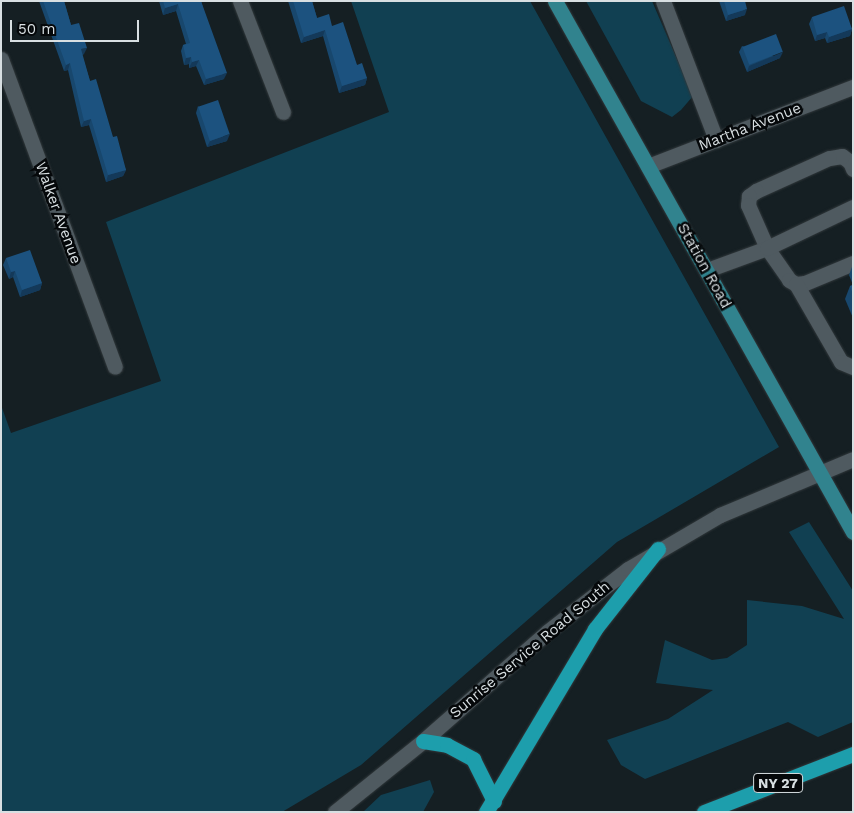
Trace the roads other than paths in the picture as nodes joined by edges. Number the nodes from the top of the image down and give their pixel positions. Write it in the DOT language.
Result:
graph roads {
  1 [pos="240,1"];
  2 [pos="555,1"];
  3 [pos="663,1"];
  4 [pos="1,59"];
  5 [pos="853,87"];
  6 [pos="283,112"];
  7 [pos="716,140"];
  8 [pos="648,166"];
  9 [pos="853,170"];
  10 [pos="853,208"];
  11 [pos="767,248"];
  12 [pos="853,263"];
  13 [pos="707,270"];
  14 [pos="796,284"];
  15 [pos="115,367"];
  16 [pos="853,367"];
  17 [pos="853,459"];
  18 [pos="820,471"];
  19 [pos="853,532"];
  20 [pos="658,549"];
  21 [pos="423,741"];
  22 [pos="853,754"];
  23 [pos="490,806"];
  24 [pos="335,812"];
  25 [pos="704,812"];
  1 -- 6 [label="street"];
  2 -- 8 [label="main road, Station Road"];
  3 -- 7 [label="street"];
  4 -- 15 [label="street, Walker Avenue"];
  5 -- 7 [label="street, Martha Avenue"];
  7 -- 8 [label="street, Martha Avenue"];
  8 -- 13 [label="main road, Station Road"];
  9 -- 11 [label="street"];
  10 -- 11 [label="street"];
  11 -- 13 [label="street"];
  11 -- 14 [label="street"];
  12 -- 14 [label="street"];
  13 -- 18 [label="main road, Station Road"];
  14 -- 16 [label="street"];
  17 -- 18 [label="street, Sunrise Service Road South"];
  18 -- 19 [label="main road, Station Road"];
  18 -- 20 [label="street, Sunrise Service Road South"];
  20 -- 21 [label="street, Sunrise Service Road South"];
  20 -- 23 [label="highway"];
  21 -- 23 [label="highway"];
  21 -- 24 [label="street, Sunrise Service Road South"];
  22 -- 25 [label="highway, NY 27"];
}
